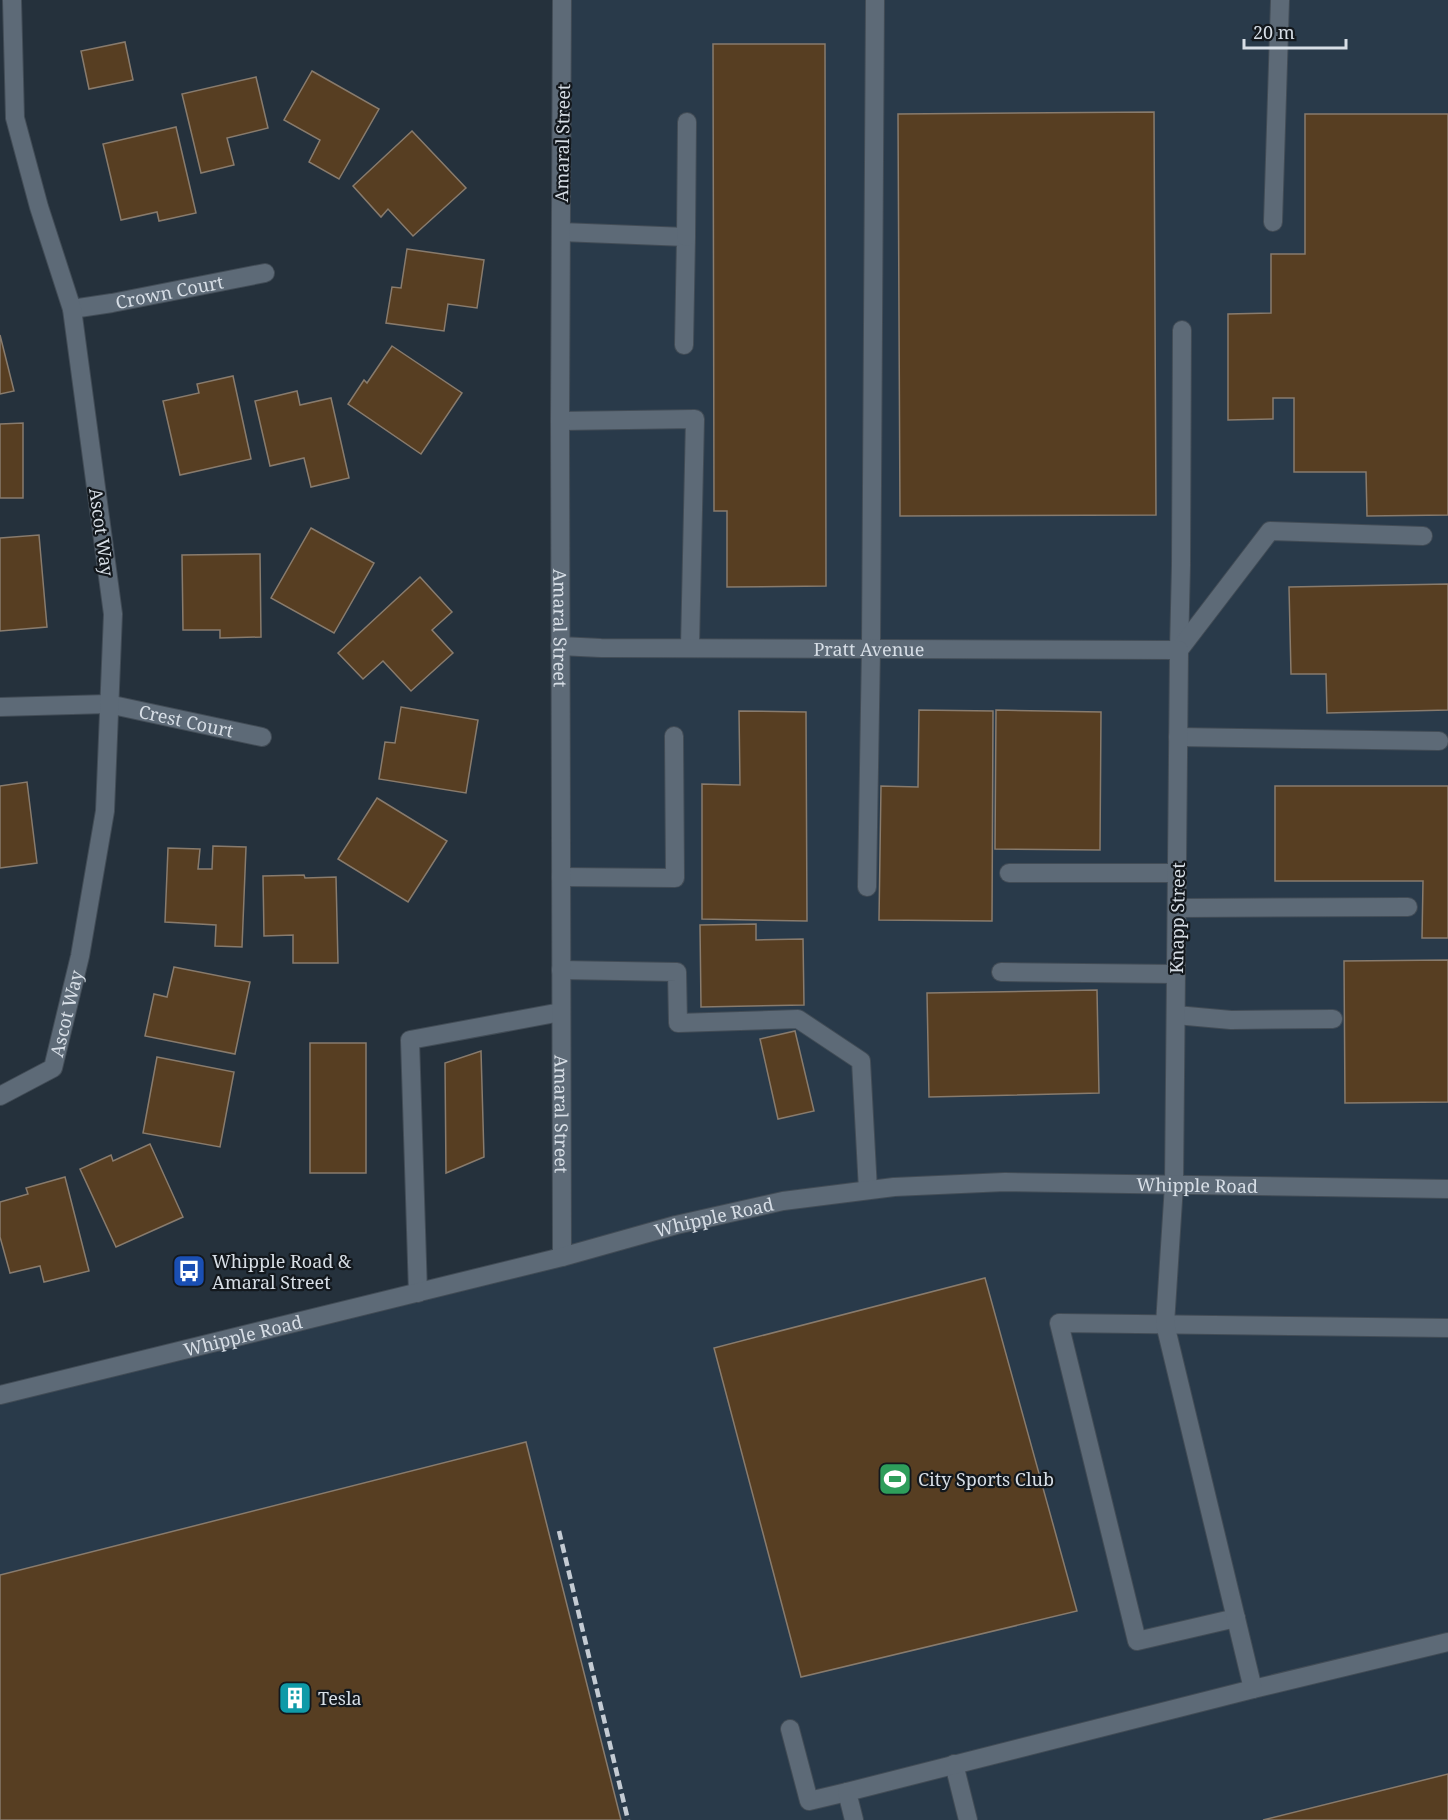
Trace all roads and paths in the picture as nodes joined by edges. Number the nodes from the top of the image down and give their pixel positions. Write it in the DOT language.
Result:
graph roads {
  1 [pos="12,0"];
  2 [pos="562,0"];
  3 [pos="875,0"];
  4 [pos="1280,0"];
  5 [pos="687,122"];
  6 [pos="1273,222"];
  7 [pos="561,232"];
  8 [pos="686,237"];
  9 [pos="266,273"];
  10 [pos="72,309"];
  11 [pos="1182,330"];
  12 [pos="684,345"];
  13 [pos="560,421"];
  14 [pos="1423,536"];
  15 [pos="560,646"];
  16 [pos="690,647"];
  17 [pos="871,648"];
  18 [pos="1179,650"];
  19 [pos="108,704"];
  20 [pos="0,707"];
  21 [pos="674,736"];
  22 [pos="262,737"];
  23 [pos="1179,737"];
  24 [pos="1439,741"];
  25 [pos="1009,873"];
  26 [pos="1178,873"];
  27 [pos="561,877"];
  28 [pos="867,887"];
  29 [pos="1408,907"];
  30 [pos="1177,908"];
  31 [pos="561,970"];
  32 [pos="1001,972"];
  33 [pos="1176,974"];
  34 [pos="561,1012"];
  35 [pos="1176,1015"];
  36 [pos="1333,1019"];
  37 [pos="0,1096"];
  38 [pos="1174,1185"];
  39 [pos="1448,1189"];
  40 [pos="868,1190"];
  41 [pos="562,1257"];
  42 [pos="418,1293"];
  43 [pos="1165,1324"];
  44 [pos="1448,1328"];
  45 [pos="0,1395"];
  46 [pos="1236,1618"];
  47 [pos="1448,1642"];
  48 [pos="1253,1689"];
  49 [pos="790,1729"];
  50 [pos="954,1764"];
  51 [pos="847,1792"];
  52 [pos="855,1820"];
  53 [pos="968,1820"];
  1 -- 10 [label="street, Ascot Way"];
  2 -- 7 [label="street, Amaral Street"];
  3 -- 17 [label="street"];
  4 -- 6 [label="street"];
  5 -- 8 [label="street"];
  7 -- 8 [label="street"];
  7 -- 13 [label="street, Amaral Street"];
  8 -- 12 [label="street"];
  9 -- 10 [label="street, Crown Court"];
  10 -- 19 [label="street, Ascot Way"];
  11 -- 18 [label="street, Knapp Street"];
  13 -- 15 [label="street, Amaral Street"];
  13 -- 16 [label="street"];
  14 -- 18 [label="street"];
  15 -- 16 [label="street, Pratt Avenue"];
  15 -- 27 [label="street, Amaral Street"];
  16 -- 17 [label="street, Pratt Avenue"];
  17 -- 18 [label="street, Pratt Avenue"];
  17 -- 28 [label="street"];
  18 -- 23 [label="street, Knapp Street"];
  19 -- 20 [label="street, Crest Court"];
  19 -- 22 [label="street, Crest Court"];
  19 -- 37 [label="street, Ascot Way"];
  21 -- 27 [label="street"];
  23 -- 24 [label="street"];
  23 -- 26 [label="street, Knapp Street"];
  25 -- 26 [label="street"];
  26 -- 30 [label="street, Knapp Street"];
  27 -- 31 [label="street, Amaral Street"];
  29 -- 30 [label="street"];
  30 -- 33 [label="street, Knapp Street"];
  31 -- 34 [label="street, Amaral Street"];
  31 -- 40 [label="street"];
  32 -- 33 [label="street"];
  33 -- 35 [label="street, Knapp Street"];
  34 -- 41 [label="street, Amaral Street"];
  34 -- 42 [label="street"];
  35 -- 36 [label="street"];
  35 -- 38 [label="street, Knapp Street"];
  38 -- 39 [label="street, Whipple Road"];
  38 -- 40 [label="street, Whipple Road"];
  38 -- 43 [label="street, Knapp Street"];
  40 -- 41 [label="street, Whipple Road"];
  41 -- 42 [label="street, Whipple Road"];
  42 -- 45 [label="street, Whipple Road"];
  43 -- 44 [label="street"];
  43 -- 46 [label="street, Knapp Street"];
  43 -- 46 [label="street"];
  46 -- 48 [label="street, Knapp Street"];
  47 -- 48 [label="street"];
  48 -- 50 [label="street"];
  49 -- 51 [label="street"];
  50 -- 51 [label="street"];
  50 -- 53 [label="street"];
  51 -- 52 [label="street"];
}
